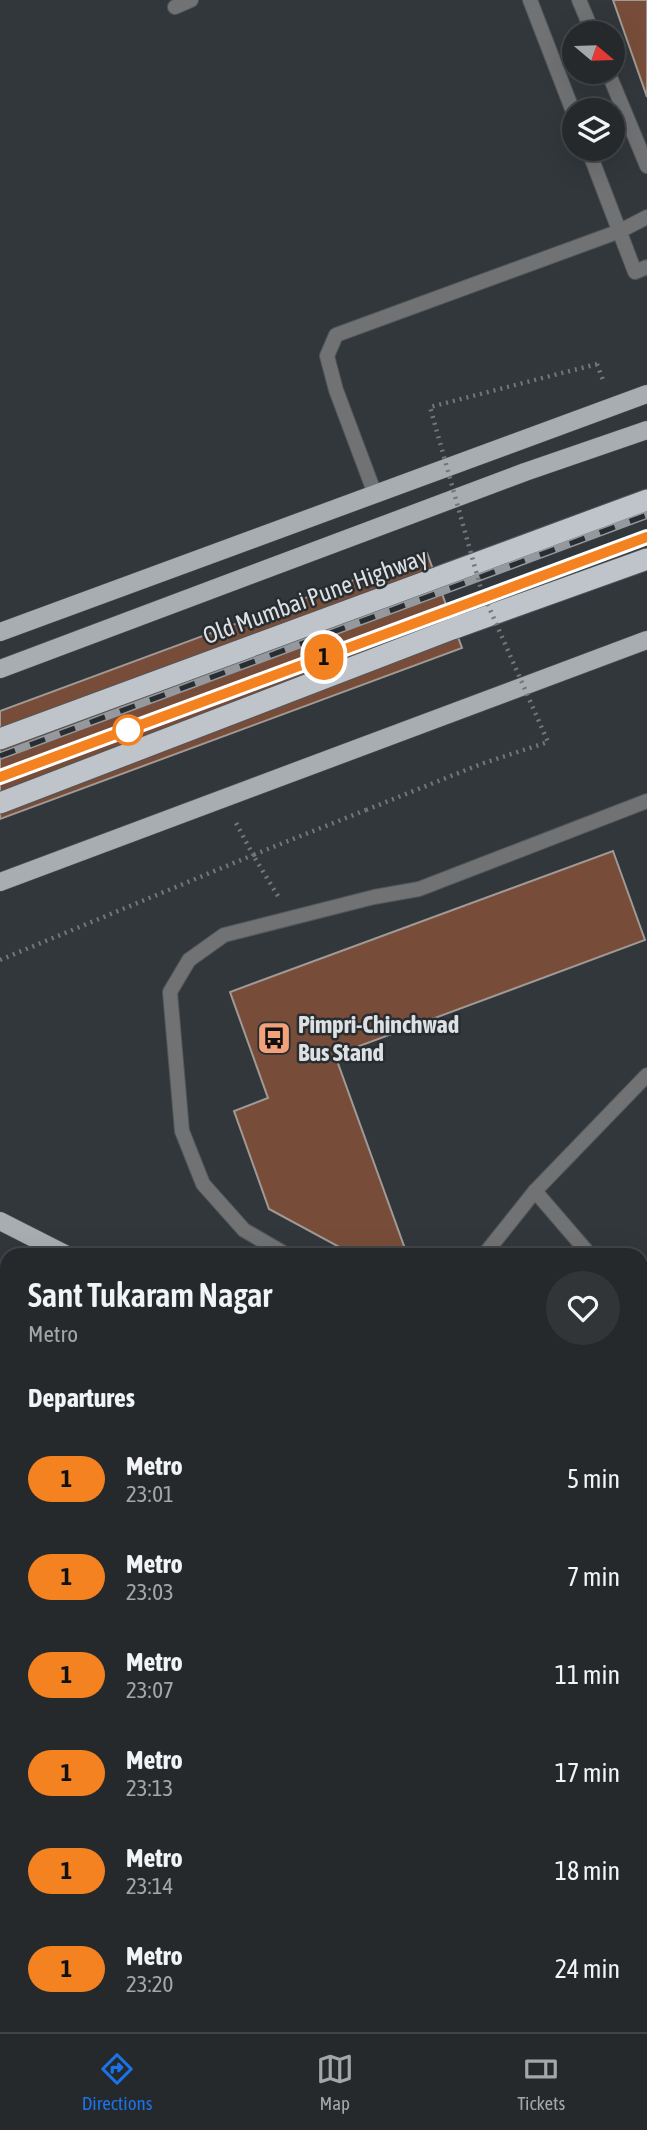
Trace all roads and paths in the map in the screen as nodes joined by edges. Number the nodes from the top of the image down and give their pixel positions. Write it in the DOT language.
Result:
graph roads {
  1 [pos="191,0"];
  2 [pos="530,0"];
  3 [pos="579,0"];
  4 [pos="175,7"];
  5 [pos="588,21"];
  6 [pos="613,84"];
  7 [pos="568,98"];
  8 [pos="593,161"];
  9 [pos="647,166"];
  10 [pos="647,217"];
  11 [pos="620,231"];
  12 [pos="641,269"];
  13 [pos="597,364"];
  14 [pos="647,394"];
  15 [pos="647,430"];
  16 [pos="375,494"];
  17 [pos="647,500"];
  18 [pos="647,559"];
  19 [pos="0,632"];
  20 [pos="647,640"];
  21 [pos="0,669"];
  22 [pos="0,739"];
  23 [pos="223,799"];
  24 [pos="647,801"];
  25 [pos="0,803"];
  26 [pos="253,855"];
  27 [pos="0,882"];
  28 [pos="291,918"];
  29 [pos="0,960"];
  30 [pos="647,1075"];
  31 [pos="536,1191"];
  32 [pos="0,1221"];
  33 [pos="53,1248"];
  34 [pos="275,1248"];
  35 [pos="490,1248"];
  36 [pos="584,1248"];
  1 -- 4 [label="street"];
  2 -- 7 [label="street"];
  3 -- 5 [label="street"];
  6 -- 9 [label="street"];
  8 -- 11 [label="street"];
  10 -- 11 [label="street"];
  11 -- 12 [label="street"];
  11 -- 16 [label="street"];
  13 -- 26 [label="path, bridge"];
  14 -- 16 [label="main road"];
  15 -- 21 [label="main road"];
  16 -- 19 [label="main road"];
  17 -- 22 [label="highway, Old Mumbai Pune Highway"];
  18 -- 25 [label="highway"];
  20 -- 23 [label="main road"];
  23 -- 26 [label="path"];
  23 -- 27 [label="main road"];
  24 -- 28 [label="street"];
  26 -- 28 [label="path"];
  26 -- 29 [label="path"];
  28 -- 34 [label="street"];
  30 -- 31 [label="street"];
  31 -- 35 [label="street"];
  31 -- 36 [label="street"];
  32 -- 33 [label="main road"];
}
